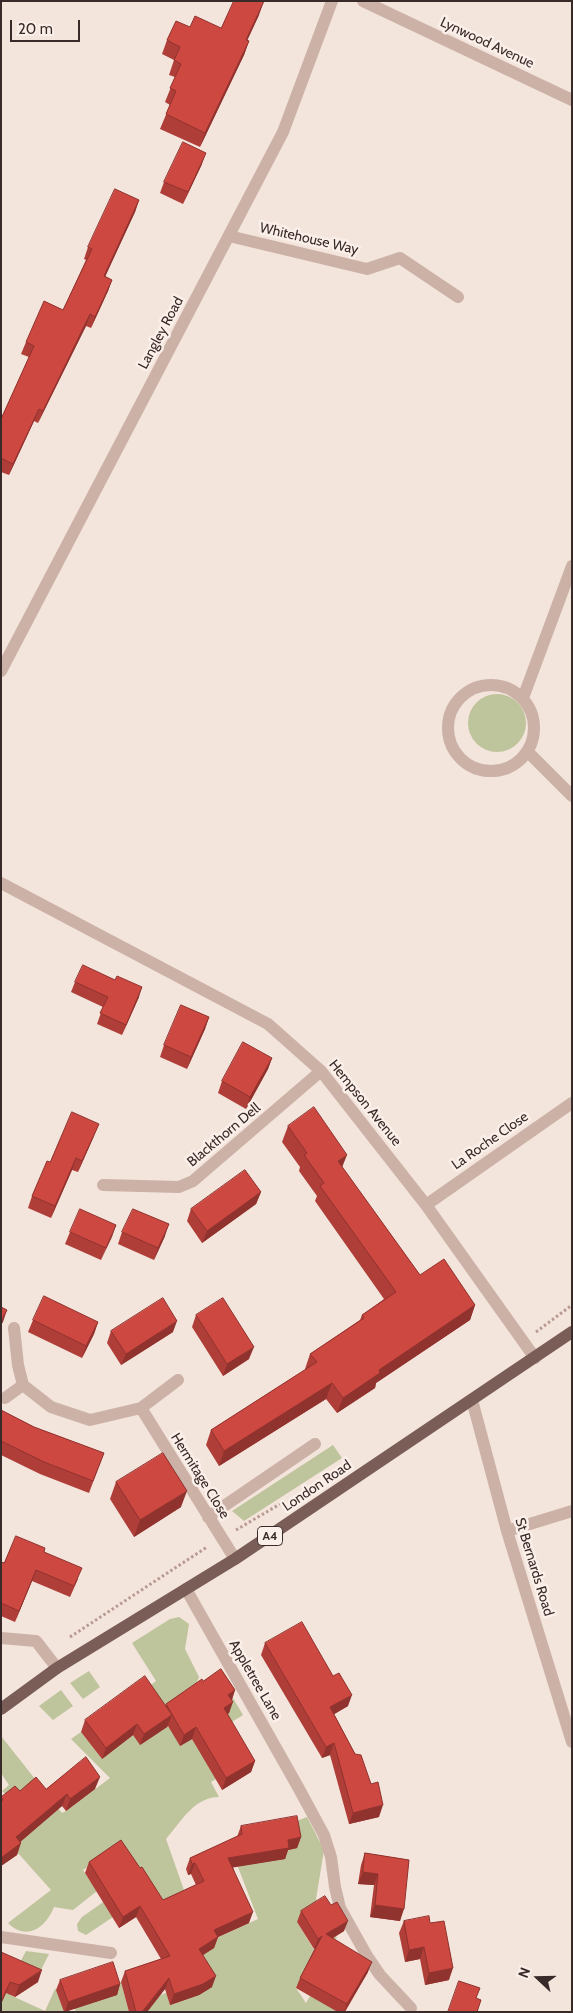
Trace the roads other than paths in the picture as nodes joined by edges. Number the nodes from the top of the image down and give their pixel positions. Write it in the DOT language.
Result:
graph roads {
  1 [pos="332,1"];
  2 [pos="363,1"];
  3 [pos="572,100"];
  4 [pos="229,236"];
  5 [pos="458,296"];
  6 [pos="572,566"];
  7 [pos="1,671"];
  8 [pos="523,698"];
  9 [pos="527,751"];
  10 [pos="572,796"];
  11 [pos="1,883"];
  12 [pos="321,1071"];
  13 [pos="572,1103"];
  14 [pos="103,1185"];
  15 [pos="426,1205"];
  16 [pos="14,1328"];
  17 [pos="572,1332"];
  18 [pos="535,1358"];
  19 [pos="178,1380"];
  20 [pos="24,1385"];
  21 [pos="5,1398"];
  22 [pos="472,1400"];
  23 [pos="141,1408"];
  24 [pos="316,1444"];
  25 [pos="572,1512"];
  26 [pos="208,1517"];
  27 [pos="507,1531"];
  28 [pos="234,1559"];
  29 [pos="186,1588"];
  30 [pos="1,1638"];
  31 [pos="57,1668"];
  32 [pos="1,1709"];
  33 [pos="572,1742"];
  34 [pos="1,1937"];
  35 [pos="111,1953"];
  36 [pos="411,2008"];
  1 -- 4 [label="street, Langley Road"];
  2 -- 3 [label="street, Lynwood Avenue"];
  4 -- 5 [label="street, Whitehouse Way"];
  4 -- 7 [label="street, Langley Road"];
  6 -- 8 [label="street"];
  8 -- 9 [label="street"];
  8 -- 9 [label="street"];
  9 -- 10 [label="street"];
  11 -- 12 [label="street, Hempson Avenue"];
  12 -- 14 [label="street, Blackthorn Dell"];
  12 -- 15 [label="street, Hempson Avenue"];
  13 -- 15 [label="street, La Roche Close"];
  15 -- 18 [label="street, Hempson Avenue"];
  16 -- 20 [label="street"];
  17 -- 18 [label="main road, London Road / A4"];
  18 -- 22 [label="main road, London Road / A4"];
  19 -- 23 [label="street"];
  20 -- 21 [label="street"];
  20 -- 23 [label="street"];
  22 -- 27 [label="street, St Bernards Road"];
  22 -- 28 [label="main road, London Road / A4"];
  23 -- 26 [label="street, Hermitage Close"];
  24 -- 26 [label="street"];
  25 -- 27 [label="street"];
  26 -- 28 [label="street, Hermitage Close"];
  27 -- 33 [label="street, St Bernards Road"];
  28 -- 29 [label="main road, London Road / A4"];
  29 -- 31 [label="main road, London Road / A4"];
  29 -- 36 [label="street, Appletree Lane"];
  30 -- 31 [label="street"];
  31 -- 32 [label="main road, London Road / A4"];
  34 -- 35 [label="street"];
}
